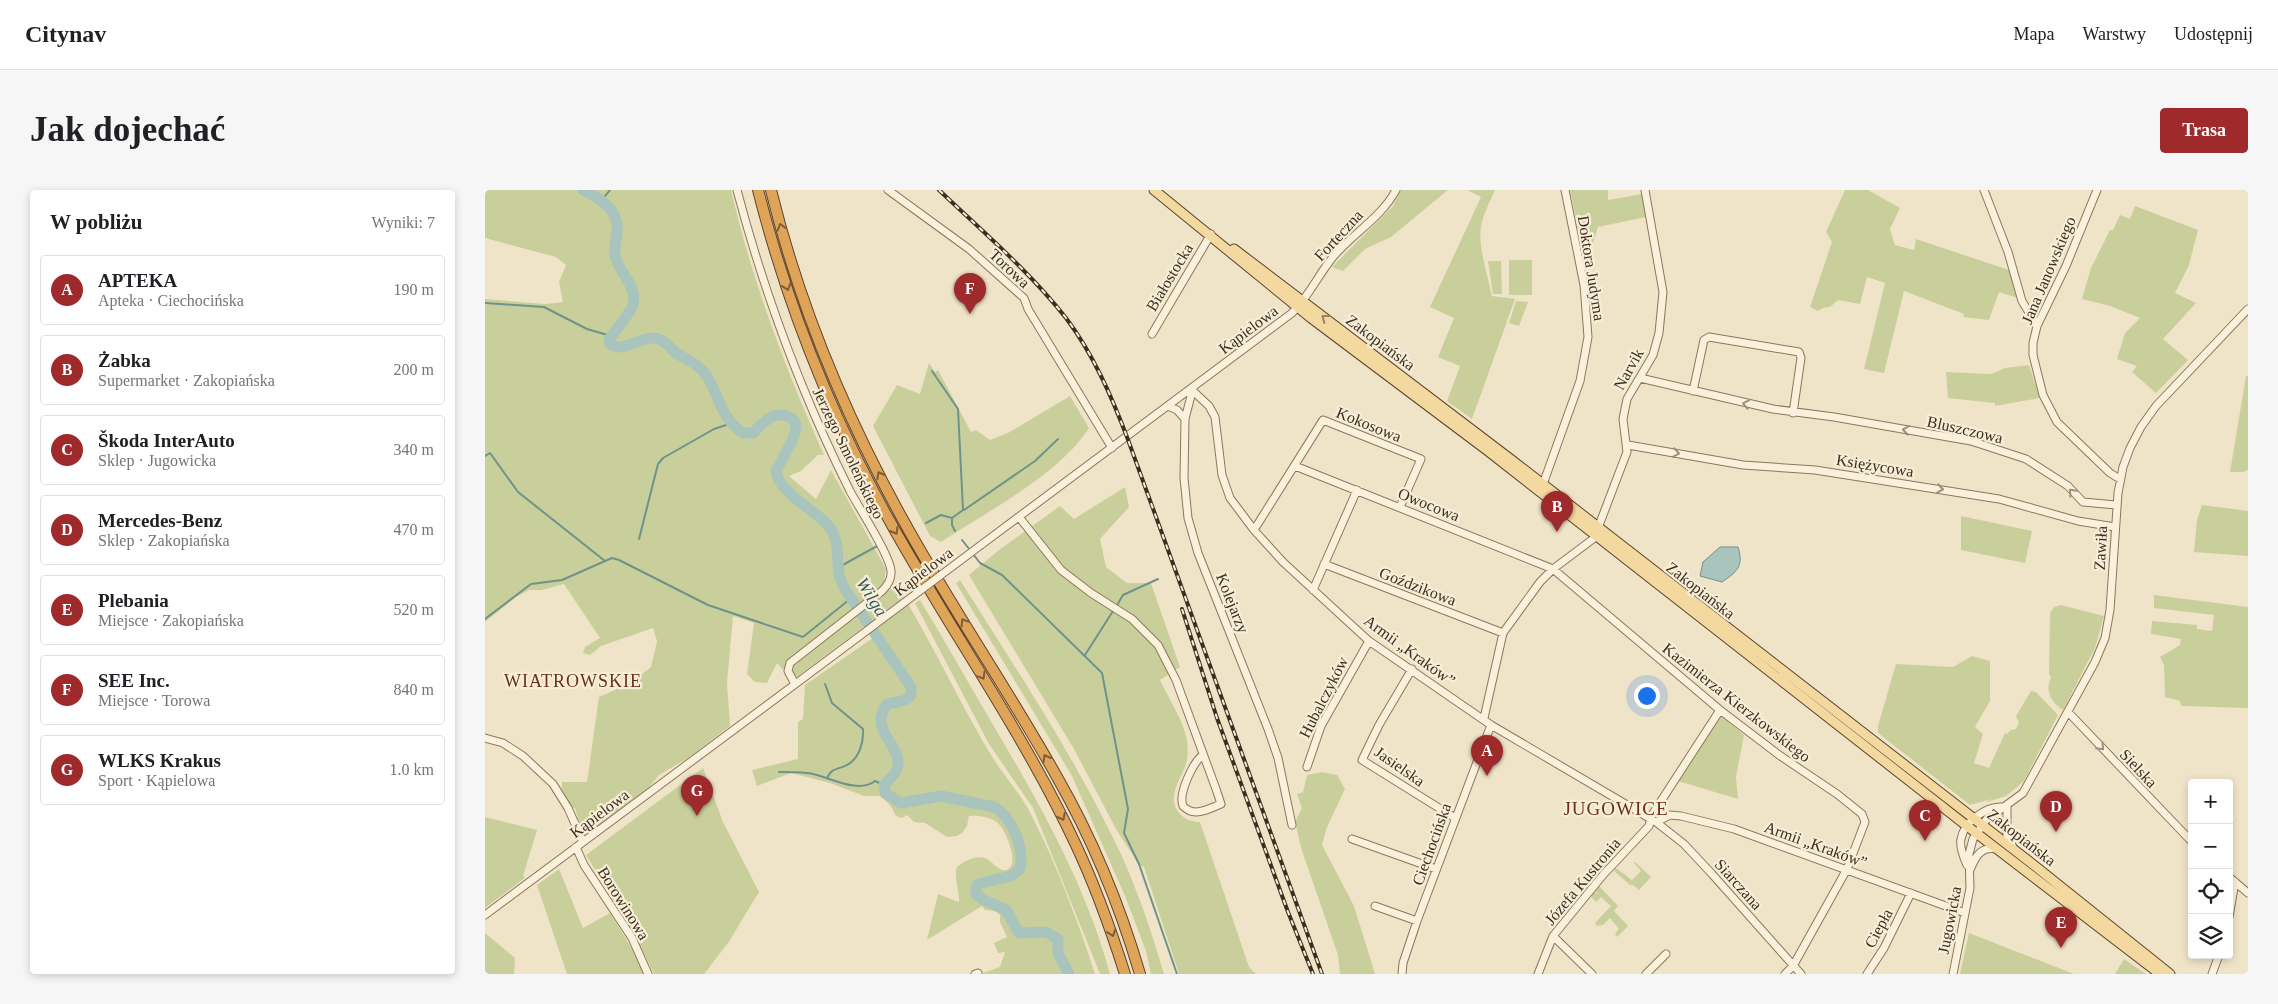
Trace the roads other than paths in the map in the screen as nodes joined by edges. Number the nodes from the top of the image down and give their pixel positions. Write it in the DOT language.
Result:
graph roads {
  1 [pos="737,190"];
  2 [pos="758,190"];
  3 [pos="771,190"];
  4 [pos="887,190"];
  5 [pos="1154,190"];
  6 [pos="1396,190"];
  7 [pos="1565,190"];
  8 [pos="1645,190"];
  9 [pos="1984,190"];
  10 [pos="2097,190"];
  11 [pos="1211,234"];
  12 [pos="1301,304"];
  13 [pos="2248,309"];
  14 [pos="2037,326"];
  15 [pos="1152,334"];
  16 [pos="1640,378"];
  17 [pos="1193,389"];
  18 [pos="1693,391"];
  19 [pos="1168,406"];
  20 [pos="1793,413"];
  21 [pos="1185,419"];
  22 [pos="1628,445"];
  23 [pos="1112,448"];
  24 [pos="1295,466"];
  25 [pos="2120,479"];
  26 [pos="1541,488"];
  27 [pos="1357,490"];
  28 [pos="2116,505"];
  29 [pos="1400,507"];
  30 [pos="1019,517"];
  31 [pos="2115,527"];
  32 [pos="1254,530"];
  33 [pos="1597,532"];
  34 [pos="1324,564"];
  35 [pos="1553,569"];
  36 [pos="1313,590"];
  37 [pos="1503,633"];
  38 [pos="1369,641"];
  39 [pos="1412,670"];
  40 [pos="795,684"];
  41 [pos="1720,710"];
  42 [pos="2068,712"];
  43 [pos="1484,718"];
  44 [pos="1491,725"];
  45 [pos="485,738"];
  46 [pos="1203,755"];
  47 [pos="1307,767"];
  48 [pos="2005,806"];
  49 [pos="1455,818"];
  50 [pos="1653,820"];
  51 [pos="1970,823"];
  52 [pos="1292,824"];
  53 [pos="1979,829"];
  54 [pos="2188,838"];
  55 [pos="1352,839"];
  56 [pos="583,842"];
  57 [pos="576,847"];
  58 [pos="1999,850"];
  59 [pos="2014,850"];
  60 [pos="1436,869"];
  61 [pos="1847,869"];
  62 [pos="1970,870"];
  63 [pos="2233,881"];
  64 [pos="1911,893"];
  65 [pos="2248,893"];
  66 [pos="1375,906"];
  67 [pos="1965,913"];
  68 [pos="485,915"];
  69 [pos="1417,921"];
  70 [pos="1553,936"];
  71 [pos="1666,954"];
  72 [pos="2218,959"];
  73 [pos="1793,966"];
  74 [pos="648,974"];
  75 [pos="1125,974"];
  76 [pos="1139,974"];
  77 [pos="1402,974"];
  78 [pos="1538,974"];
  79 [pos="1592,974"];
  80 [pos="1646,974"];
  81 [pos="1785,974"];
  82 [pos="1801,974"];
  83 [pos="1867,974"];
  84 [pos="1953,974"];
  85 [pos="2160,974"];
  86 [pos="2171,974"];
  87 [pos="2212,974"];
  1 -- 40 [label="street, Jerzego Smoleńskiego"];
  2 -- 75 [label="highway, one-way"];
  76 -- 3 [label="highway, one-way"];
  4 -- 23 [label="street, Torowa"];
  5 -- 11 [label="main road, Zakopiańska"];
  6 -- 12 [label="street, Forteczna"];
  7 -- 26 [label="street, Doktora Judyma"];
  8 -- 16 [label="street, Narvik"];
  9 -- 14 [label="street"];
  10 -- 14 [label="street, Jana Janowskiego"];
  11 -- 12 [label="main road, Zakopiańska"];
  11 -- 15 [label="street, Białostocka"];
  12 -- 17 [label="street, Kąpielowa"];
  12 -- 26 [label="main road, Zakopiańska"];
  13 -- 25 [label="street, Zawiła"];
  14 -- 25 [label="street, Jana Janowskiego"];
  16 -- 18 [label="street, Bluszczowa"];
  16 -- 22 [label="street, Narvik"];
  17 -- 19 [label="street, Kąpielowa"];
  17 -- 21 [label="street, Kolejarzy"];
  17 -- 32 [label="street, Armii „Kraków”"];
  20 -- 18 [label="street, Bluszczowa, one-way"];
  18 -- 20 [label="street"];
  19 -- 21 [label="street"];
  19 -- 23 [label="street, Kąpielowa"];
  28 -- 20 [label="street, Bluszczowa, one-way"];
  21 -- 52 [label="street, Kolejarzy"];
  22 -- 31 [label="street, Księżycowa, one-way"];
  22 -- 33 [label="street, Narvik"];
  23 -- 30 [label="street, Kąpielowa"];
  24 -- 27 [label="street, Owocowa"];
  24 -- 29 [label="street, Kokosowa"];
  24 -- 32 [label="street, Kokosowa"];
  25 -- 28 [label="street, Zawiła"];
  26 -- 33 [label="main road, Zakopiańska"];
  27 -- 29 [label="street, Owocowa"];
  27 -- 34 [label="street"];
  28 -- 31 [label="street, Zawiła"];
  29 -- 35 [label="street, Owocowa"];
  30 -- 40 [label="street, Kąpielowa, bridge"];
  30 -- 46 [label="street"];
  31 -- 42 [label="street, Zawiła"];
  32 -- 36 [label="street, Armii „Kraków”"];
  33 -- 35 [label="street"];
  33 -- 51 [label="main road, Zakopiańska"];
  34 -- 36 [label="street"];
  34 -- 37 [label="street, Goździkowa"];
  35 -- 37 [label="street"];
  35 -- 41 [label="street, Kazimierza Kierzkowskiego"];
  36 -- 38 [label="street, Armii „Kraków”"];
  37 -- 43 [label="street"];
  38 -- 39 [label="street, Armii „Kraków”"];
  38 -- 47 [label="street, Hubalczyków"];
  39 -- 43 [label="street, Armii „Kraków”"];
  39 -- 49 [label="street, Jasielska"];
  40 -- 56 [label="street, Kąpielowa"];
  41 -- 50 [label="street, Józefa Kustronia"];
  41 -- 61 [label="street, Kazimierza Kierzkowskiego"];
  42 -- 48 [label="street, Zawiła"];
  42 -- 54 [label="street, Sielska, one-way"];
  43 -- 44 [label="street, Armii „Kraków”"];
  44 -- 49 [label="street, Ciechocińska"];
  44 -- 50 [label="street, Armii „Kraków”"];
  45 -- 56 [label="street"];
  46 -- 46 [label="street"];
  48 -- 51 [label="street, Zawiła"];
  48 -- 53 [label="street, Zawiła"];
  48 -- 59 [label="street"];
  49 -- 60 [label="street, Ciechocińska"];
  50 -- 61 [label="street, Armii „Kraków”"];
  50 -- 70 [label="street, Józefa Kustronia"];
  50 -- 73 [label="street, Siarczana"];
  51 -- 53 [label="main road, Zakopiańska"];
  51 -- 62 [label="street, Jugowicka"];
  53 -- 58 [label="main road, Zakopiańska"];
  53 -- 59 [label="main road, Zakopiańska"];
  53 -- 62 [label="street, Jugowicka"];
  55 -- 60 [label="street"];
  56 -- 57 [label="street, Kąpielowa"];
  57 -- 68 [label="street, Kąpielowa"];
  57 -- 74 [label="street, Borowinowa"];
  58 -- 62 [label="street, Jugowicka"];
  58 -- 85 [label="main road, Zakopiańska"];
  59 -- 86 [label="main road, Zakopiańska"];
  60 -- 69 [label="street, Ciechocińska"];
  61 -- 64 [label="street, Armii „Kraków”"];
  61 -- 73 [label="street, Kazimierza Kierzkowskiego"];
  62 -- 67 [label="street, Jugowicka"];
  63 -- 65 [label="street"];
  64 -- 67 [label="street, Armii „Kraków”"];
  64 -- 83 [label="street, Ciepła"];
  66 -- 69 [label="street"];
  67 -- 84 [label="street, Jugowicka"];
  69 -- 77 [label="street, Ciechocińska"];
  70 -- 78 [label="street, Józefa Kustronia"];
  70 -- 79 [label="street"];
  71 -- 80 [label="street"];
  72 -- 87 [label="street"];
  73 -- 81 [label="street, Kazimierza Kierzkowskiego"];
  73 -- 82 [label="street, Siarczana"];
}
